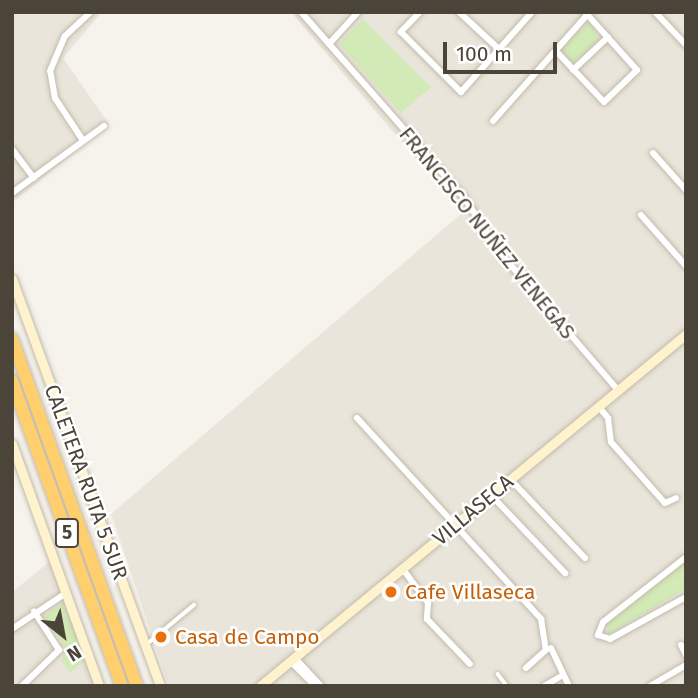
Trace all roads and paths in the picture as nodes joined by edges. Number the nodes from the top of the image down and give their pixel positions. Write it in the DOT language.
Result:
graph roads {
  1 [pos="90,12"];
  2 [pos="302,12"];
  3 [pos="358,12"];
  4 [pos="420,12"];
  5 [pos="459,12"];
  6 [pos="531,12"];
  7 [pos="655,12"];
  8 [pos="586,14"];
  9 [pos="608,37"];
  10 [pos="329,44"];
  11 [pos="686,46"];
  12 [pos="499,49"];
  13 [pos="555,51"];
  14 [pos="573,70"];
  15 [pos="493,121"];
  16 [pos="104,126"];
  17 [pos="82,139"];
  18 [pos="12,149"];
  19 [pos="653,153"];
  20 [pos="34,178"];
  21 [pos="686,190"];
  22 [pos="12,193"];
  23 [pos="640,215"];
  24 [pos="686,266"];
  25 [pos="12,279"];
  26 [pos="686,334"];
  27 [pos="12,339"];
  28 [pos="12,381"];
  29 [pos="618,390"];
  30 [pos="598,406"];
  31 [pos="357,418"];
  32 [pos="12,444"];
  33 [pos="510,479"];
  34 [pos="491,495"];
  35 [pos="676,498"];
  36 [pos="453,526"];
  37 [pos="686,557"];
  38 [pos="585,558"];
  39 [pos="402,568"];
  40 [pos="565,573"];
  41 [pos="66,593"];
  42 [pos="686,597"];
  43 [pos="194,605"];
  44 [pos="34,611"];
  45 [pos="12,629"];
  46 [pos="145,645"];
  47 [pos="681,645"];
  48 [pos="551,648"];
  49 [pos="686,655"];
  50 [pos="292,659"];
  51 [pos="470,664"];
  52 [pos="686,665"];
  53 [pos="526,668"];
  54 [pos="498,674"];
  55 [pos="563,675"];
  56 [pos="22,686"];
  57 [pos="99,686"];
  58 [pos="122,686"];
  59 [pos="137,686"];
  60 [pos="160,686"];
  61 [pos="260,686"];
  62 [pos="314,686"];
  63 [pos="321,686"];
  64 [pos="507,686"];
  65 [pos="544,686"];
  66 [pos="569,686"];
  67 [pos="650,686"];
  1 -- 17 [label="street"];
  2 -- 10 [label="street, FRANCISCO NUÑEZ VENEGAS"];
  3 -- 10 [label="street"];
  4 -- 12 [label="street"];
  5 -- 12 [label="street"];
  6 -- 12 [label="street"];
  7 -- 11 [label="street"];
  8 -- 9 [label="street"];
  8 -- 13 [label="street"];
  9 -- 14 [label="street"];
  9 -- 14 [label="street"];
  10 -- 29 [label="street, FRANCISCO NUÑEZ VENEGAS"];
  13 -- 14 [label="street"];
  13 -- 15 [label="street"];
  16 -- 17 [label="street"];
  17 -- 20 [label="street"];
  18 -- 20 [label="street"];
  19 -- 21 [label="street"];
  20 -- 22 [label="street"];
  23 -- 24 [label="street"];
  25 -- 46 [label="main road, CALETERA RUTA 5 SUR"];
  26 -- 29 [label="main road, VILLASECA"];
  27 -- 59 [label="highway, 5"];
  28 -- 58 [label="highway, 5"];
  29 -- 30 [label="main road, VILLASECA"];
  30 -- 33 [label="main road, VILLASECA"];
  30 -- 35 [label="street"];
  31 -- 36 [label="street"];
  32 -- 41 [label="main road"];
  33 -- 34 [label="main road, VILLASECA"];
  33 -- 38 [label="street"];
  34 -- 36 [label="main road, VILLASECA"];
  34 -- 40 [label="street"];
  36 -- 39 [label="main road, VILLASECA"];
  36 -- 53 [label="street"];
  37 -- 42 [label="street"];
  39 -- 50 [label="main road, VILLASECA"];
  39 -- 51 [label="street"];
  41 -- 44 [label="street"];
  41 -- 57 [label="main road"];
  43 -- 46 [label="lane"];
  44 -- 45 [label="street"];
  44 -- 56 [label="street"];
  46 -- 60 [label="main road, CALETERA RUTA 5 SUR"];
  47 -- 49 [label="street"];
  48 -- 55 [label="street"];
  50 -- 61 [label="main road, VILLASECA"];
  50 -- 62 [label="street"];
  50 -- 63 [label="street"];
  52 -- 67 [label="street"];
  54 -- 64 [label="lane"];
  55 -- 65 [label="street"];
  55 -- 66 [label="street"];
}
